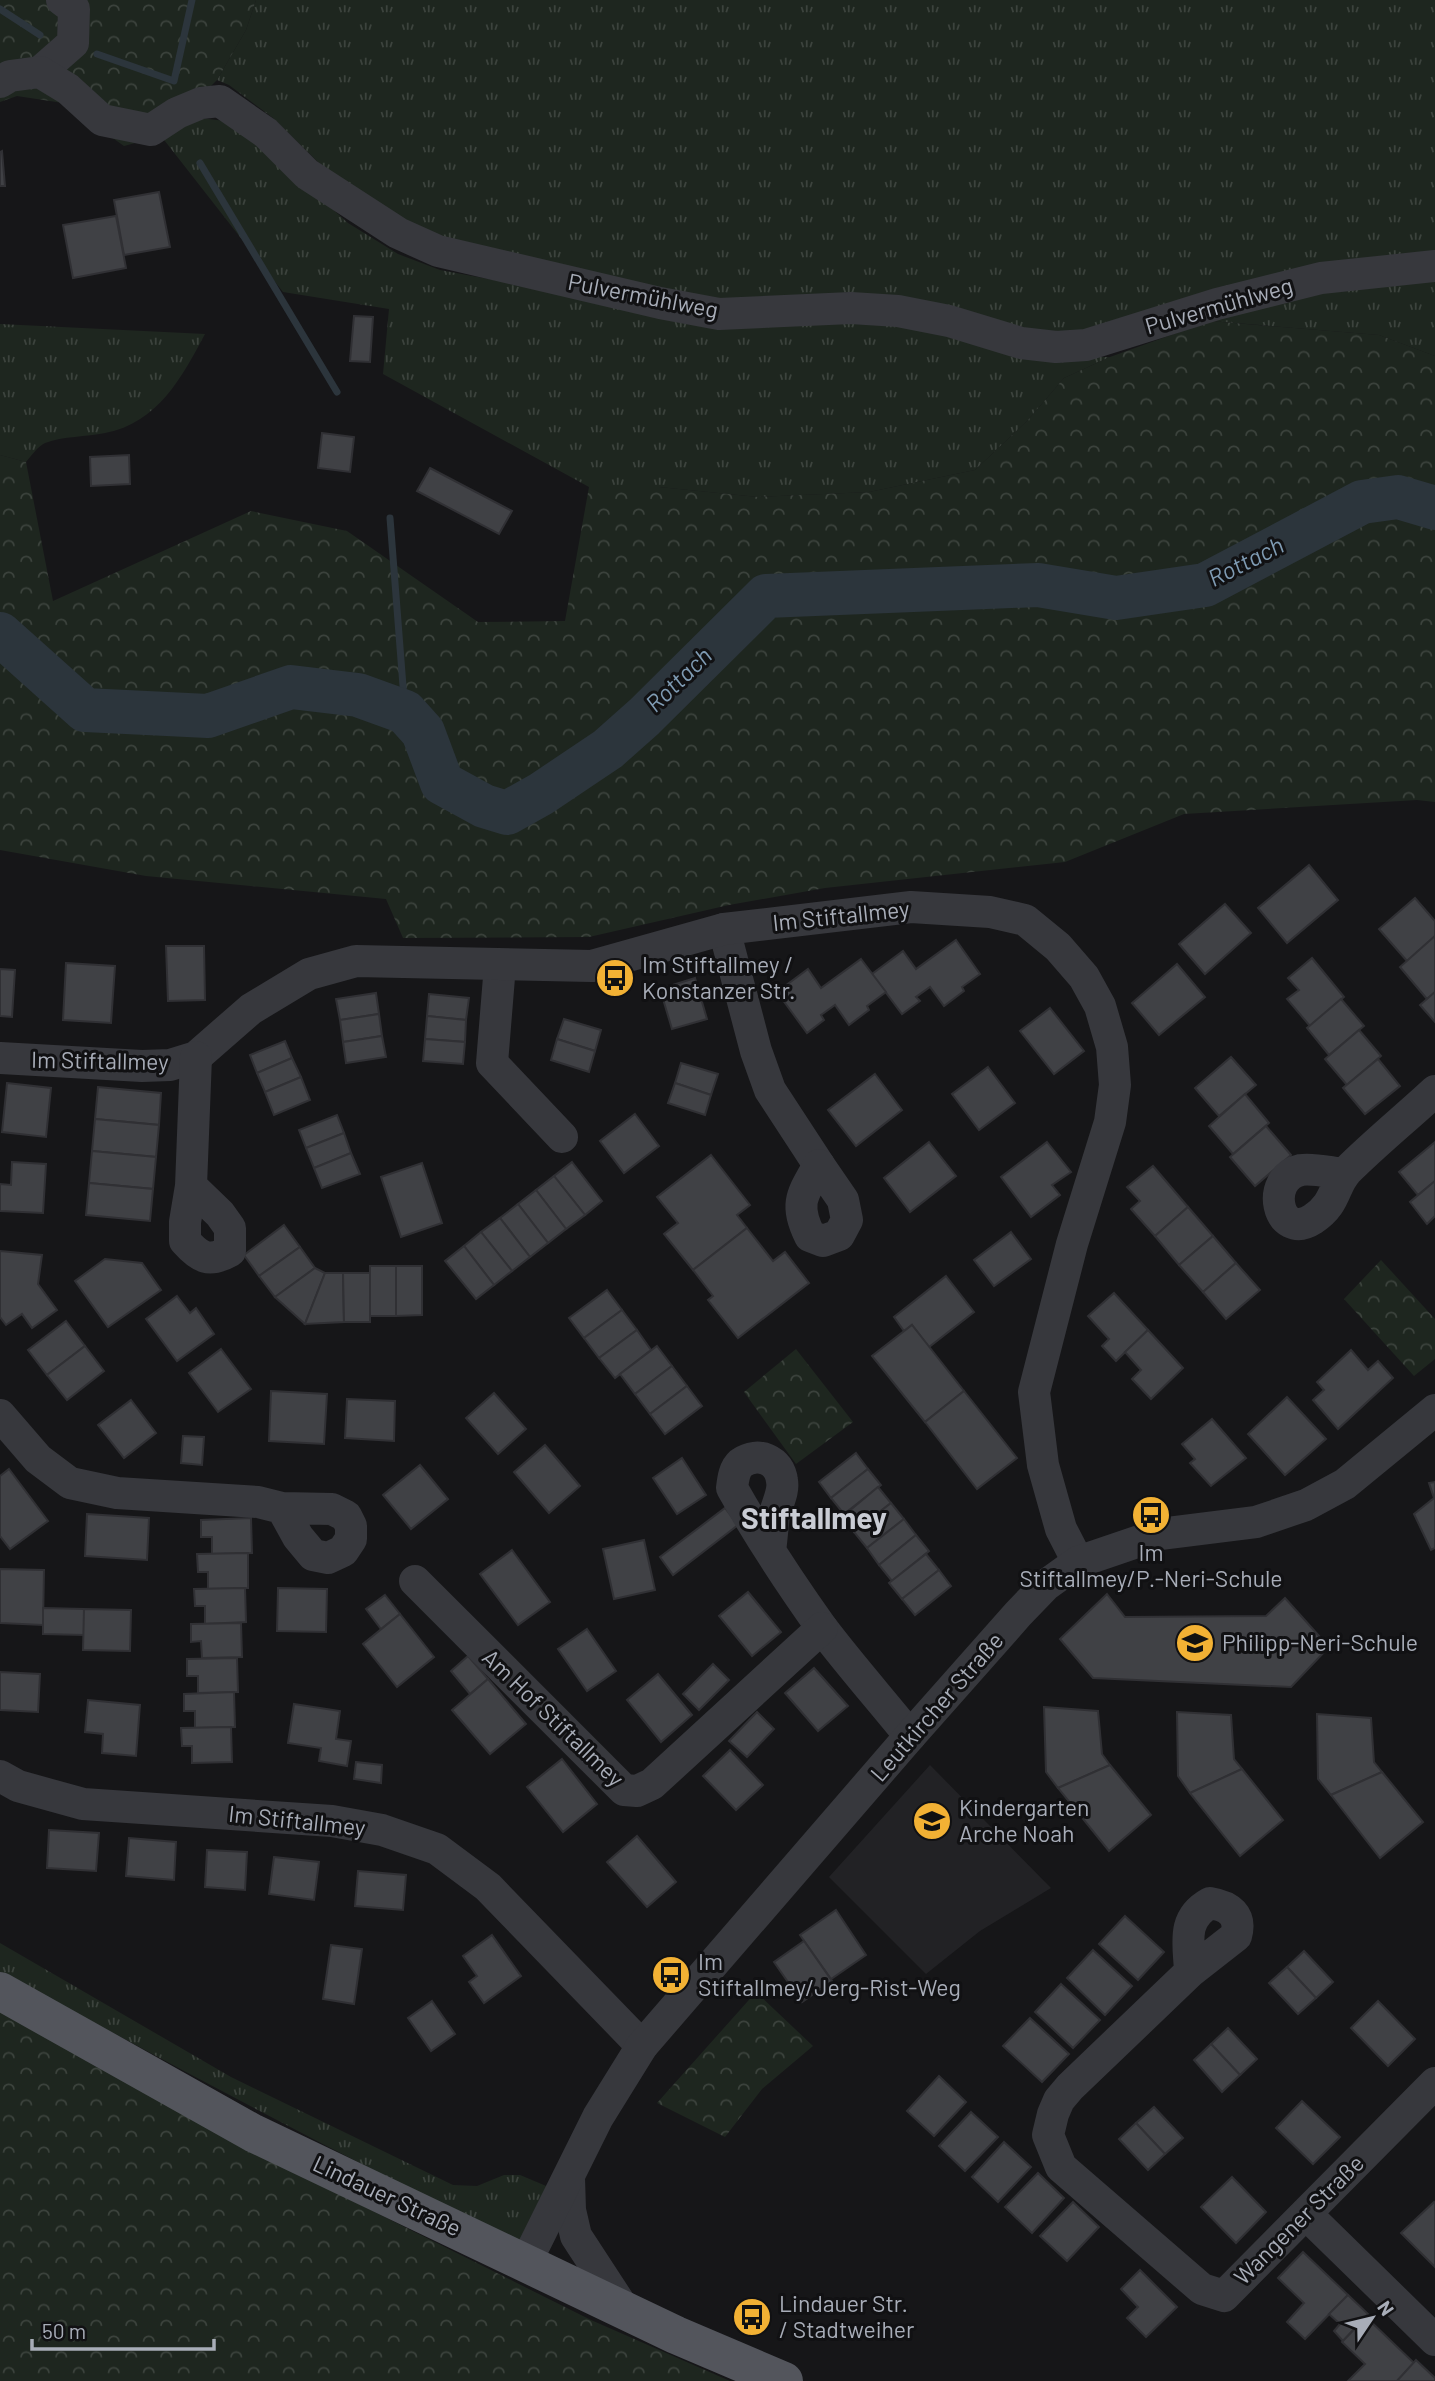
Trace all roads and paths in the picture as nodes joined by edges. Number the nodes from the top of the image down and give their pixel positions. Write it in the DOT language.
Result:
graph roads {
  1 [pos="62,0"];
  2 [pos="40,72"];
  3 [pos="0,82"];
  4 [pos="1435,266"];
  5 [pos="724,929"];
  6 [pos="500,965"];
  7 [pos="197,1057"];
  8 [pos="0,1058"];
  9 [pos="1435,1091"];
  10 [pos="562,1137"];
  11 [pos="819,1165"];
  12 [pos="1344,1174"];
  13 [pos="191,1186"];
  14 [pos="1435,1410"];
  15 [pos="0,1415"];
  16 [pos="282,1508"];
  17 [pos="770,1551"];
  18 [pos="1079,1562"];
  19 [pos="415,1581"];
  20 [pos="822,1628"];
  21 [pos="910,1737"];
  22 [pos="0,1776"];
  23 [pos="1190,1972"];
  24 [pos="0,1991"];
  25 [pos="642,2046"];
  26 [pos="1435,2083"];
  27 [pos="569,2178"];
  28 [pos="1306,2214"];
  29 [pos="526,2262"];
  30 [pos="625,2311"];
  31 [pos="1435,2340"];
  32 [pos="784,2381"];
  1 -- 2 [label="street"];
  2 -- 3 [label="street"];
  2 -- 4 [label="street, Pulvermühlweg"];
  5 -- 6 [label="street, Im Stiftallmey"];
  5 -- 11 [label="street"];
  5 -- 18 [label="street, Im Stiftallmey"];
  6 -- 7 [label="street, Im Stiftallmey"];
  6 -- 10 [label="street"];
  7 -- 8 [label="street, Im Stiftallmey"];
  7 -- 13 [label="street"];
  9 -- 12 [label="street"];
  14 -- 18 [label="street, Leutkircher Straße"];
  15 -- 16 [label="street"];
  17 -- 20 [label="street"];
  18 -- 21 [label="street, Leutkircher Straße"];
  19 -- 20 [label="street, Am Hof Stiftallmey"];
  20 -- 21 [label="street"];
  21 -- 25 [label="street, Leutkircher Straße"];
  22 -- 25 [label="street, Im Stiftallmey"];
  23 -- 28 [label="street, Wangener Straße"];
  24 -- 29 [label="main road, Lindauer Straße"];
  25 -- 27 [label="street, Leutkircher Straße"];
  26 -- 28 [label="street, Wangener Straße"];
  27 -- 29 [label="street, Leutkircher Straße"];
  27 -- 30 [label="street, Leutkircher Straße"];
  28 -- 31 [label="street"];
  29 -- 30 [label="main road, Lindauer Straße"];
  30 -- 32 [label="main road, Lindauer Straße"];
}
